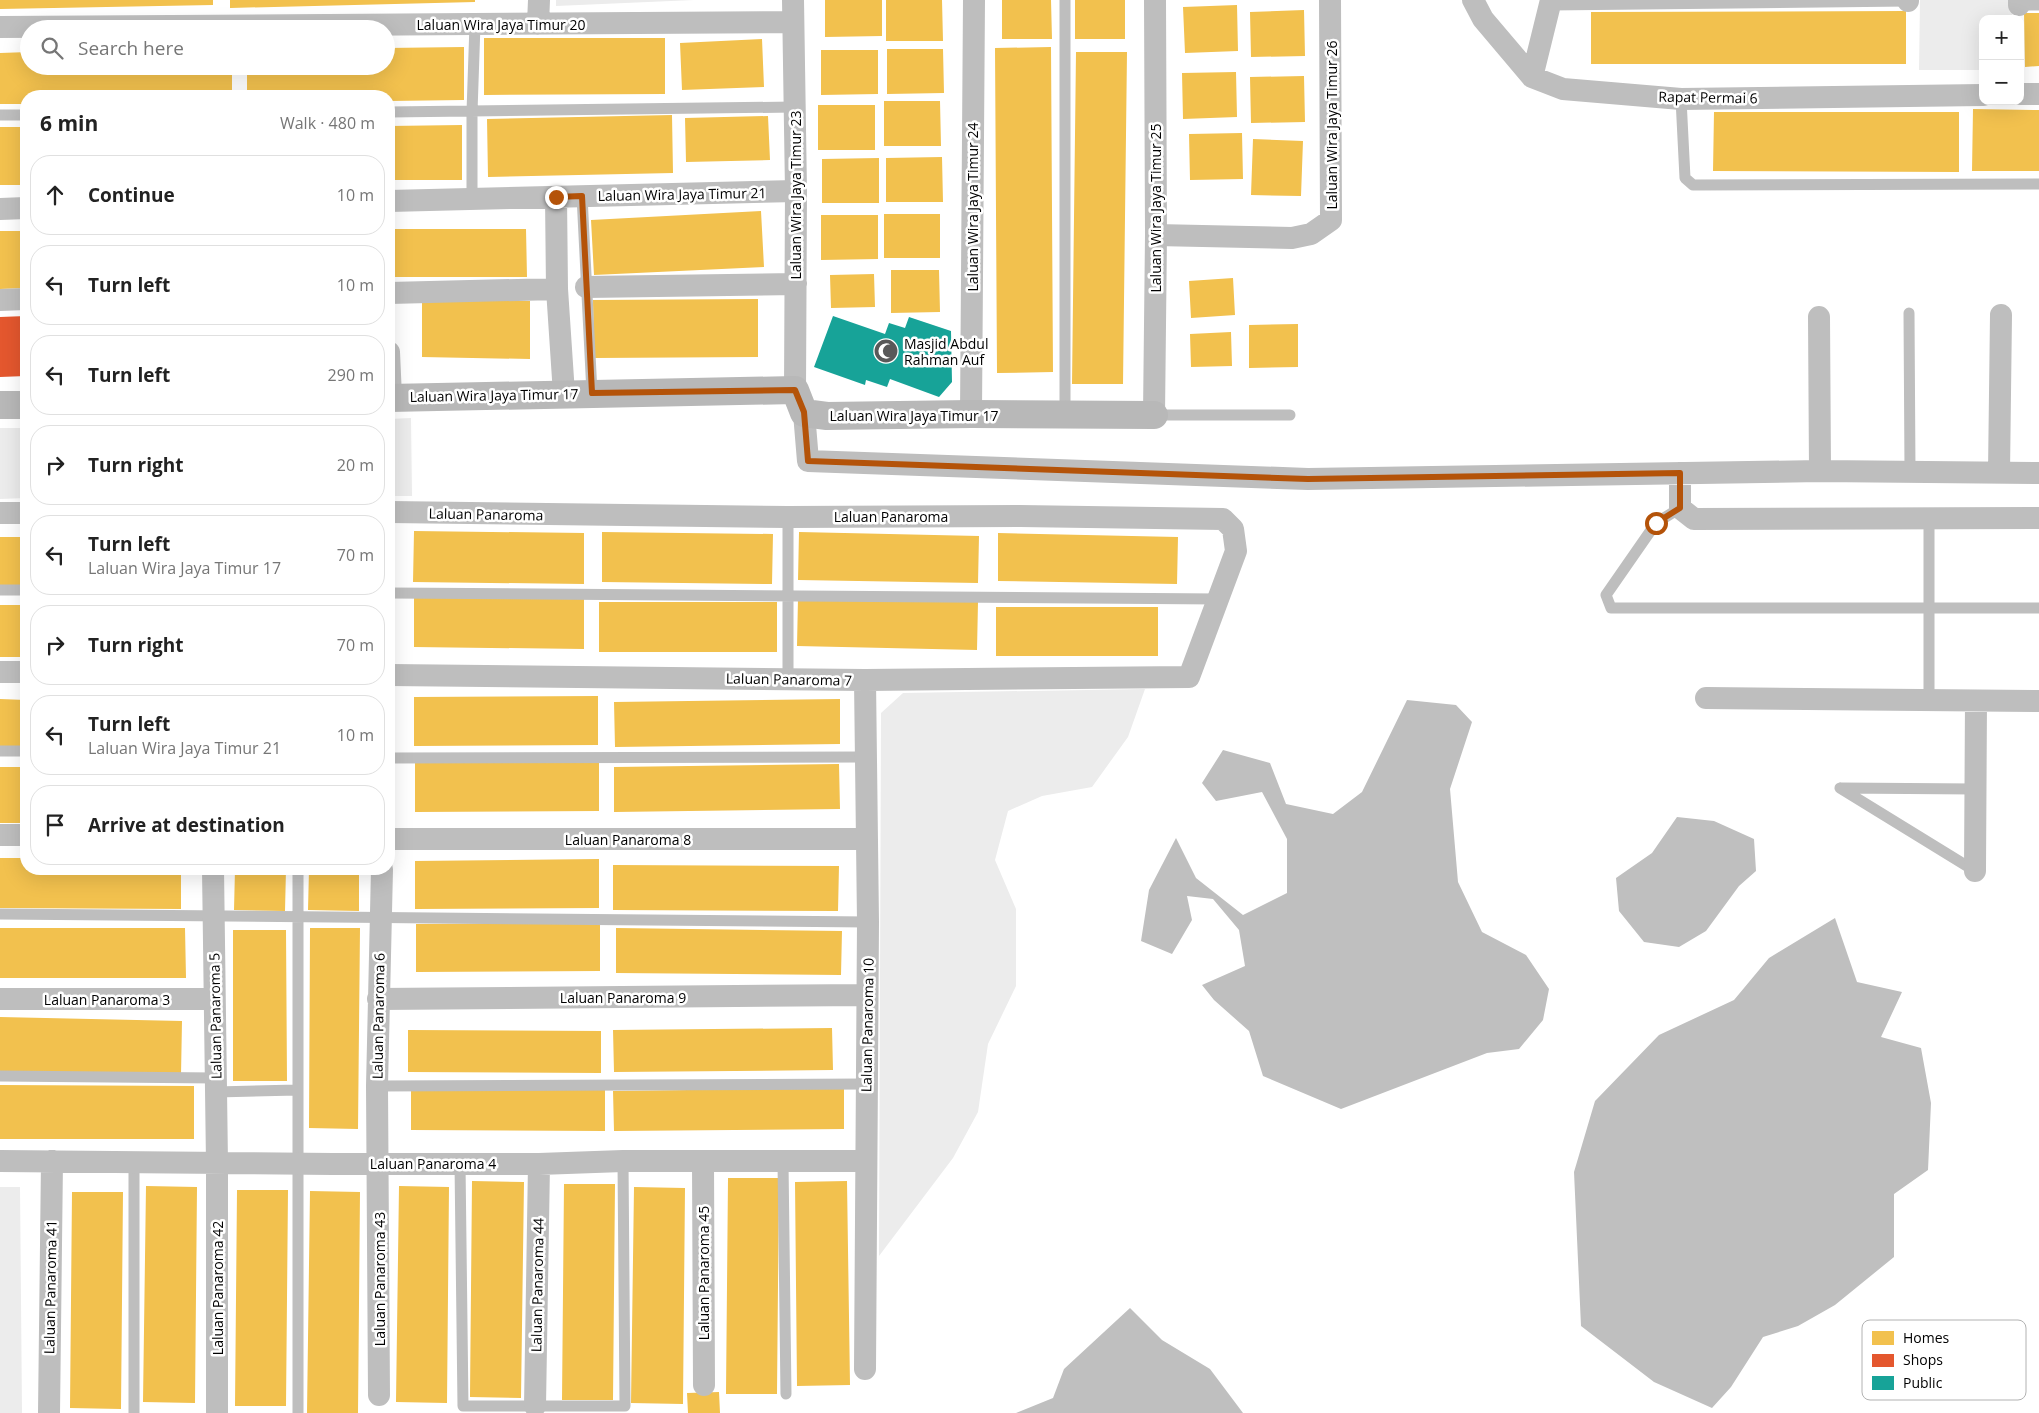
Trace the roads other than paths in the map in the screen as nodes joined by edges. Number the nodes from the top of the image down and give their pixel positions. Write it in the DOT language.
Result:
graph roads {
  1 [pos="539,0"];
  2 [pos="974,0"];
  3 [pos="1065,0"];
  4 [pos="1155,0"];
  5 [pos="1330,0"];
  6 [pos="1473,0"];
  7 [pos="1908,1"];
  8 [pos="1550,3"];
  9 [pos="793,11"];
  10 [pos="475,24"];
  11 [pos="538,24"];
  12 [pos="395,25"];
  13 [pos="0,27"];
  14 [pos="20,27"];
  15 [pos="1532,77"];
  16 [pos="2024,94"];
  17 [pos="2039,94"];
  18 [pos="1979,95"];
  19 [pos="1681,99"];
  20 [pos="794,106"];
  21 [pos="395,112"];
  22 [pos="472,112"];
  23 [pos="0,115"];
  24 [pos="20,115"];
  25 [pos="2039,184"];
  26 [pos="796,191"];
  27 [pos="582,196"];
  28 [pos="556,197"];
  29 [pos="472,199"];
  30 [pos="395,201"];
  31 [pos="0,208"];
  32 [pos="20,208"];
  33 [pos="1156,235"];
  34 [pos="796,284"];
  35 [pos="586,287"];
  36 [pos="558,289"];
  37 [pos="395,293"];
  38 [pos="20,299"];
  39 [pos="0,300"];
  40 [pos="1909,313"];
  41 [pos="2001,315"];
  42 [pos="1819,317"];
  43 [pos="592,393"];
  44 [pos="564,394"];
  45 [pos="395,398"];
  46 [pos="800,401"];
  47 [pos="0,405"];
  48 [pos="20,405"];
  49 [pos="971,414"];
  50 [pos="1290,415"];
  51 [pos="1065,416"];
  52 [pos="1154,416"];
  53 [pos="1820,471"];
  54 [pos="1910,471"];
  55 [pos="1999,472"];
  56 [pos="1680,473"];
  57 [pos="2039,473"];
  58 [pos="1680,508"];
  59 [pos="395,512"];
  60 [pos="0,513"];
  61 [pos="20,513"];
  62 [pos="788,517"];
  63 [pos="1930,518"];
  64 [pos="2039,518"];
  65 [pos="0,590"];
  66 [pos="20,590"];
  67 [pos="395,593"];
  68 [pos="788,596"];
  69 [pos="1219,599"];
  70 [pos="1930,608"];
  71 [pos="2039,608"];
  72 [pos="0,672"];
  73 [pos="20,672"];
  74 [pos="395,675"];
  75 [pos="1189,677"];
  76 [pos="788,679"];
  77 [pos="865,680"];
  78 [pos="1706,698"];
  79 [pos="1930,700"];
  80 [pos="1976,700"];
  81 [pos="2039,701"];
  82 [pos="0,751"];
  83 [pos="20,751"];
  84 [pos="866,757"];
  85 [pos="395,758"];
  86 [pos="1975,789"];
  87 [pos="0,835"];
  88 [pos="20,835"];
  89 [pos="395,839"];
  90 [pos="868,839"];
  91 [pos="1975,871"];
  92 [pos="213,875"];
  93 [pos="298,875"];
  94 [pos="382,875"];
  95 [pos="0,914"];
  96 [pos="213,914"];
  97 [pos="299,915"];
  98 [pos="380,916"];
  99 [pos="868,922"];
  100 [pos="868,995"];
  101 [pos="0,999"];
  102 [pos="214,999"];
  103 [pos="378,999"];
  104 [pos="0,1076"];
  105 [pos="866,1084"];
  106 [pos="216,1085"];
  107 [pos="377,1086"];
  108 [pos="297,1090"];
  109 [pos="0,1161"];
  110 [pos="52,1161"];
  111 [pos="134,1161"];
  112 [pos="623,1161"];
  113 [pos="866,1161"];
  114 [pos="703,1162"];
  115 [pos="783,1162"];
  116 [pos="217,1163"];
  117 [pos="297,1163"];
  118 [pos="378,1163"];
  119 [pos="460,1163"];
  120 [pos="539,1164"];
  121 [pos="865,1369"];
  122 [pos="704,1385"];
  123 [pos="786,1394"];
  124 [pos="379,1395"];
  125 [pos="534,1410"];
  126 [pos="49,1413"];
  127 [pos="134,1413"];
  128 [pos="217,1413"];
  129 [pos="298,1413"];
  1 -- 11 [label="street"];
  2 -- 49 [label="street, Laluan Wira Jaya Timur 24"];
  3 -- 51 [label="lane"];
  4 -- 33 [label="street, Laluan Wira Jaya Timur 25"];
  5 -- 33 [label="street, Laluan Wira Jaya Timur 26"];
  6 -- 15 [label="street, Rapat Permai 6"];
  7 -- 8 [label="lane"];
  8 -- 15 [label="street"];
  9 -- 11 [label="street, Laluan Wira Jaya Timur 20"];
  9 -- 20 [label="street, Laluan Wira Jaya Timur 23"];
  10 -- 11 [label="street, Laluan Wira Jaya Timur 20"];
  10 -- 12 [label="street, Laluan Wira Jaya Timur 20"];
  10 -- 22 [label="lane"];
  13 -- 14 [label="street, Laluan Wira Jaya Timur 20"];
  15 -- 19 [label="street, Rapat Permai 6"];
  16 -- 17 [label="street"];
  18 -- 19 [label="street, Rapat Permai 6"];
  19 -- 25 [label="lane"];
  20 -- 22 [label="lane"];
  20 -- 26 [label="street, Laluan Wira Jaya Timur 23"];
  21 -- 22 [label="lane"];
  22 -- 29 [label="lane"];
  23 -- 24 [label="lane"];
  26 -- 27 [label="street, Laluan Wira Jaya Timur 21"];
  26 -- 34 [label="street, Laluan Wira Jaya Timur 23"];
  27 -- 28 [label="street, Laluan Wira Jaya Timur 21"];
  27 -- 35 [label="lane"];
  28 -- 29 [label="street, Laluan Wira Jaya Timur 21"];
  28 -- 36 [label="street"];
  29 -- 30 [label="street, Laluan Wira Jaya Timur 21"];
  31 -- 32 [label="street"];
  33 -- 52 [label="street, Laluan Wira Jaya Timur 25"];
  34 -- 35 [label="street"];
  34 -- 46 [label="street, Laluan Wira Jaya Timur 23"];
  35 -- 43 [label="lane"];
  36 -- 37 [label="street"];
  36 -- 44 [label="street"];
  38 -- 39 [label="street"];
  40 -- 54 [label="lane"];
  41 -- 55 [label="street"];
  42 -- 53 [label="street"];
  43 -- 44 [label="street, Laluan Wira Jaya Timur 17"];
  43 -- 46 [label="street, Laluan Wira Jaya Timur 17"];
  44 -- 45 [label="street, Laluan Wira Jaya Timur 17"];
  46 -- 49 [label="street, Laluan Wira Jaya Timur 17"];
  46 -- 56 [label="street, Laluan Wira Jaya Timur 23"];
  47 -- 48 [label="street"];
  49 -- 51 [label="street, Laluan Wira Jaya Timur 17"];
  50 -- 52 [label="lane"];
  51 -- 52 [label="street, Laluan Wira Jaya Timur 17"];
  53 -- 54 [label="street"];
  53 -- 56 [label="street"];
  54 -- 55 [label="street"];
  55 -- 57 [label="street"];
  56 -- 58 [label="street"];
  58 -- 63 [label="street"];
  58 -- 70 [label="lane"];
  59 -- 62 [label="street, Laluan Panaroma"];
  60 -- 61 [label="street"];
  62 -- 68 [label="lane"];
  62 -- 69 [label="street, Laluan Panaroma"];
  63 -- 64 [label="street"];
  63 -- 70 [label="lane"];
  65 -- 66 [label="lane"];
  67 -- 68 [label="lane"];
  68 -- 69 [label="lane"];
  68 -- 76 [label="lane"];
  69 -- 75 [label="street, Laluan Panaroma"];
  70 -- 71 [label="lane"];
  70 -- 79 [label="lane"];
  72 -- 73 [label="street"];
  74 -- 76 [label="street, Laluan Panaroma 7"];
  75 -- 77 [label="street, Laluan Panaroma 7"];
  76 -- 77 [label="street, Laluan Panaroma 7"];
  77 -- 84 [label="street, Laluan Panaroma 10"];
  78 -- 79 [label="street"];
  79 -- 80 [label="street"];
  80 -- 81 [label="street"];
  80 -- 86 [label="street"];
  82 -- 83 [label="lane"];
  84 -- 85 [label="lane"];
  84 -- 90 [label="street, Laluan Panaroma 10"];
  86 -- 91 [label="street"];
  86 -- 91 [label="lane"];
  87 -- 88 [label="street"];
  89 -- 90 [label="street, Laluan Panaroma 8"];
  90 -- 99 [label="street, Laluan Panaroma 10"];
  92 -- 96 [label="street, Laluan Panaroma 5"];
  93 -- 97 [label="lane"];
  94 -- 98 [label="street, Laluan Panaroma 6"];
  95 -- 96 [label="lane"];
  96 -- 97 [label="lane"];
  96 -- 102 [label="street, Laluan Panaroma 5"];
  97 -- 98 [label="lane"];
  97 -- 108 [label="lane"];
  98 -- 99 [label="lane"];
  98 -- 103 [label="street, Laluan Panaroma 6"];
  99 -- 100 [label="street, Laluan Panaroma 10"];
  100 -- 103 [label="street, Laluan Panaroma 9"];
  100 -- 105 [label="street, Laluan Panaroma 10"];
  101 -- 102 [label="street, Laluan Panaroma 3"];
  102 -- 106 [label="street, Laluan Panaroma 5"];
  103 -- 107 [label="street, Laluan Panaroma 6"];
  104 -- 106 [label="lane"];
  105 -- 107 [label="lane"];
  105 -- 113 [label="street, Laluan Panaroma 10"];
  106 -- 108 [label="lane"];
  106 -- 116 [label="street, Laluan Panaroma 5"];
  107 -- 118 [label="street, Laluan Panaroma 6"];
  108 -- 117 [label="lane"];
  109 -- 110 [label="street, Laluan Panaroma 4"];
  110 -- 111 [label="street, Laluan Panaroma 4"];
  110 -- 126 [label="street, Laluan Panaroma 41"];
  111 -- 116 [label="street, Laluan Panaroma 4"];
  111 -- 127 [label="lane"];
  112 -- 114 [label="street, Laluan Panaroma 4"];
  112 -- 120 [label="street, Laluan Panaroma 4"];
  112 -- 125 [label="lane"];
  113 -- 115 [label="street, Laluan Panaroma 4"];
  113 -- 121 [label="street, Laluan Panaroma 10"];
  114 -- 115 [label="street, Laluan Panaroma 4"];
  114 -- 122 [label="street, Laluan Panaroma 45"];
  115 -- 123 [label="lane"];
  116 -- 117 [label="street, Laluan Panaroma 4"];
  116 -- 128 [label="street, Laluan Panaroma 42"];
  117 -- 118 [label="street, Laluan Panaroma 4"];
  117 -- 129 [label="lane"];
  118 -- 119 [label="street, Laluan Panaroma 4"];
  118 -- 124 [label="street, Laluan Panaroma 43"];
  119 -- 120 [label="street, Laluan Panaroma 4"];
  119 -- 125 [label="lane"];
  120 -- 125 [label="street, Laluan Panaroma 44"];
}
